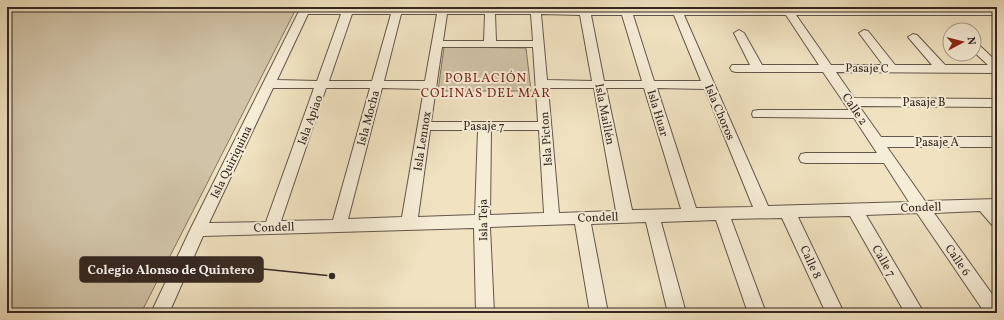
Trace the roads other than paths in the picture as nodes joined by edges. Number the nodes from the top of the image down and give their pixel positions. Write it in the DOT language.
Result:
graph roads {
  1 [pos="305,9"];
  2 [pos="348,9"];
  3 [pos="397,9"];
  4 [pos="443,9"];
  5 [pos="626,9"];
  6 [pos="677,9"];
  7 [pos="709,9"];
  8 [pos="495,10"];
  9 [pos="820,10"];
  10 [pos="884,10"];
  11 [pos="952,10"];
  12 [pos="536,12"];
  13 [pos="585,12"];
  14 [pos="789,12"];
  15 [pos="992,12"];
  16 [pos="997,21"];
  17 [pos="739,33"];
  18 [pos="864,33"];
  19 [pos="913,37"];
  20 [pos="437,44"];
  21 [pos="490,44"];
  22 [pos="539,44"];
  23 [pos="982,54"];
  24 [pos="736,68"];
  25 [pos="758,68"];
  26 [pos="827,68"];
  27 [pos="891,68"];
  28 [pos="942,69"];
  29 [pos="997,69"];
  30 [pos="269,84"];
  31 [pos="322,84"];
  32 [pos="377,84"];
  33 [pos="542,84"];
  34 [pos="431,85"];
  35 [pos="599,85"];
  36 [pos="650,85"];
  37 [pos="708,85"];
  38 [pos="850,102"];
  39 [pos="997,103"];
  40 [pos="758,114"];
  41 [pos="858,114"];
  42 [pos="424,126"];
  43 [pos="485,126"];
  44 [pos="545,126"];
  45 [pos="877,142"];
  46 [pos="997,142"];
  47 [pos="806,158"];
  48 [pos="888,158"];
  49 [pos="991,205"];
  50 [pos="921,207"];
  51 [pos="854,209"];
  52 [pos="787,211"];
  53 [pos="763,212"];
  54 [pos="721,213"];
  55 [pos="690,214"];
  56 [pos="625,216"];
  57 [pos="652,216"];
  58 [pos="582,218"];
  59 [pos="552,219"];
  60 [pos="482,221"];
  61 [pos="997,221"];
  62 [pos="409,223"];
  63 [pos="339,225"];
  64 [pos="271,228"];
  65 [pos="198,230"];
  66 [pos="160,313"];
  67 [pos="485,313"];
  68 [pos="599,313"];
  69 [pos="677,313"];
  70 [pos="757,313"];
  71 [pos="835,313"];
  72 [pos="914,313"];
  73 [pos="995,313"];
  1 -- 2 [label="street"];
  1 -- 30 [label="street, Isla Quiriquina"];
  2 -- 3 [label="street"];
  2 -- 31 [label="street, Isla Apiao"];
  3 -- 4 [label="street"];
  3 -- 32 [label="street, Isla Mocha"];
  4 -- 8 [label="street"];
  4 -- 20 [label="street, Isla Lennox"];
  5 -- 6 [label="street"];
  5 -- 13 [label="street"];
  5 -- 36 [label="street, Isla Huar"];
  6 -- 7 [label="street"];
  6 -- 37 [label="street, Isla Choros"];
  7 -- 14 [label="street"];
  8 -- 12 [label="street"];
  8 -- 21 [label="street"];
  9 -- 10 [label="street"];
  9 -- 14 [label="street"];
  10 -- 11 [label="street"];
  11 -- 15 [label="street"];
  12 -- 13 [label="street"];
  12 -- 22 [label="street, Isla Picton"];
  13 -- 35 [label="street, Isla Maillén"];
  14 -- 26 [label="street, Calle 2"];
  15 -- 16 [label="street"];
  17 -- 25 [label="street"];
  18 -- 27 [label="street"];
  19 -- 28 [label="street"];
  20 -- 21 [label="street"];
  20 -- 34 [label="street, Isla Lennox"];
  21 -- 22 [label="street"];
  22 -- 33 [label="street, Isla Picton"];
  23 -- 29 [label="street"];
  24 -- 25 [label="street, Pasaje C"];
  25 -- 26 [label="street, Pasaje C"];
  26 -- 27 [label="street, Pasaje C"];
  26 -- 38 [label="street, Calle 2"];
  27 -- 28 [label="street, Pasaje C"];
  28 -- 29 [label="street, Pasaje C"];
  30 -- 31 [label="street"];
  30 -- 65 [label="street, Isla Quiriquina"];
  31 -- 32 [label="street"];
  31 -- 64 [label="street, Isla Apiao"];
  32 -- 34 [label="street"];
  32 -- 63 [label="street, Isla Mocha"];
  33 -- 35 [label="street"];
  33 -- 44 [label="street, Isla Picton"];
  34 -- 42 [label="street, Isla Lennox"];
  35 -- 36 [label="street"];
  35 -- 56 [label="street, Isla Maillén"];
  36 -- 37 [label="street"];
  36 -- 55 [label="street, Isla Huar"];
  37 -- 53 [label="street, Isla Choros"];
  38 -- 39 [label="street, Pasaje B"];
  38 -- 41 [label="street, Calle 2"];
  40 -- 41 [label="street"];
  41 -- 45 [label="street, Calle 2"];
  42 -- 43 [label="street, Pasaje 7"];
  42 -- 62 [label="street, Isla Lennox"];
  43 -- 44 [label="street, Pasaje 7"];
  43 -- 60 [label="street, Isla Teja"];
  44 -- 59 [label="street, Isla Picton"];
  45 -- 46 [label="street, Pasaje A"];
  45 -- 48 [label="street, Calle 2"];
  47 -- 48 [label="street"];
  48 -- 50 [label="street, Calle 2"];
  49 -- 50 [label="street, Condell"];
  49 -- 61 [label="street"];
  50 -- 51 [label="street, Condell"];
  50 -- 73 [label="street, Calle 6"];
  51 -- 52 [label="street, Condell"];
  51 -- 72 [label="street, Calle 7"];
  52 -- 53 [label="street, Condell"];
  52 -- 71 [label="street, Calle 8"];
  53 -- 54 [label="street, Condell"];
  54 -- 55 [label="street, Condell"];
  54 -- 70 [label="street"];
  55 -- 57 [label="street, Condell"];
  56 -- 57 [label="street, Condell"];
  56 -- 58 [label="street, Condell"];
  57 -- 69 [label="street"];
  58 -- 59 [label="street, Condell"];
  58 -- 68 [label="street"];
  59 -- 60 [label="street, Condell"];
  60 -- 62 [label="street, Condell"];
  60 -- 67 [label="street, Isla Teja"];
  62 -- 63 [label="street, Condell"];
  63 -- 64 [label="street, Condell"];
  64 -- 65 [label="street, Condell"];
  65 -- 66 [label="street, Isla Quiriquina"];
}
